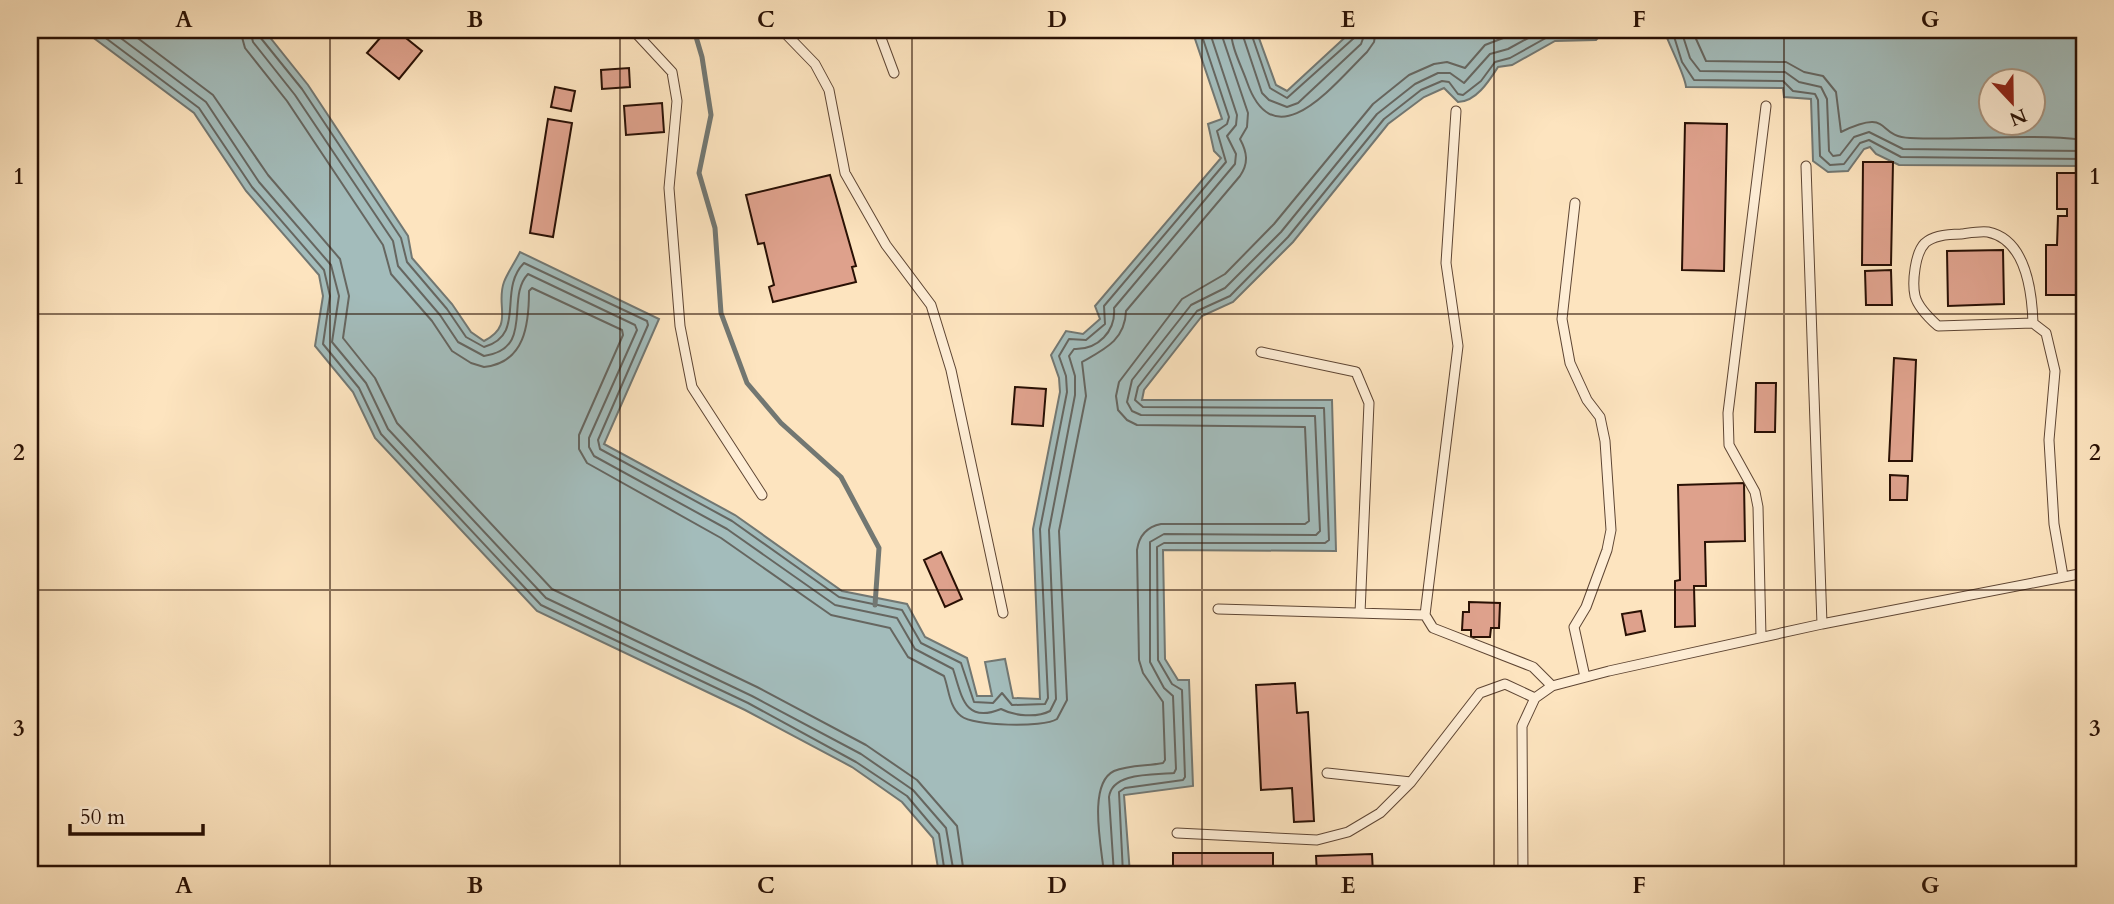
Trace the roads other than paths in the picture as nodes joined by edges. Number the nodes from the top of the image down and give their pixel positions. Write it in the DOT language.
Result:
graph roads {
  1 [pos="633,30"];
  2 [pos="782,30"];
  3 [pos="878,30"];
  4 [pos="894,73"];
  5 [pos="1766,106"];
  6 [pos="1456,111"];
  7 [pos="1806,166"];
  8 [pos="1575,203"];
  9 [pos="2034,323"];
  10 [pos="1261,352"];
  11 [pos="762,495"];
  12 [pos="2084,573"];
  13 [pos="2063,576"];
  14 [pos="1218,608"];
  15 [pos="1003,612"];
  16 [pos="1360,613"];
  17 [pos="1425,615"];
  18 [pos="1822,624"];
  19 [pos="1762,637"];
  20 [pos="1585,677"];
  21 [pos="1552,686"];
  22 [pos="1535,698"];
  23 [pos="1327,772"];
  24 [pos="1411,782"];
  25 [pos="1177,833"];
  26 [pos="1523,874"];
  1 -- 11 [label="lane"];
  2 -- 15 [label="lane"];
  3 -- 4 [label="lane"];
  5 -- 19 [label="lane"];
  6 -- 17 [label="lane"];
  7 -- 18 [label="lane"];
  8 -- 20 [label="lane"];
  9 -- 9 [label="lane"];
  9 -- 13 [label="lane"];
  10 -- 16 [label="lane"];
  12 -- 13 [label="lane"];
  13 -- 18 [label="lane"];
  14 -- 16 [label="lane"];
  16 -- 17 [label="lane"];
  17 -- 21 [label="lane"];
  18 -- 19 [label="lane"];
  19 -- 20 [label="lane"];
  20 -- 21 [label="lane"];
  21 -- 22 [label="lane"];
  22 -- 24 [label="lane"];
  22 -- 26 [label="lane"];
  23 -- 24 [label="lane"];
  24 -- 25 [label="lane"];
}
